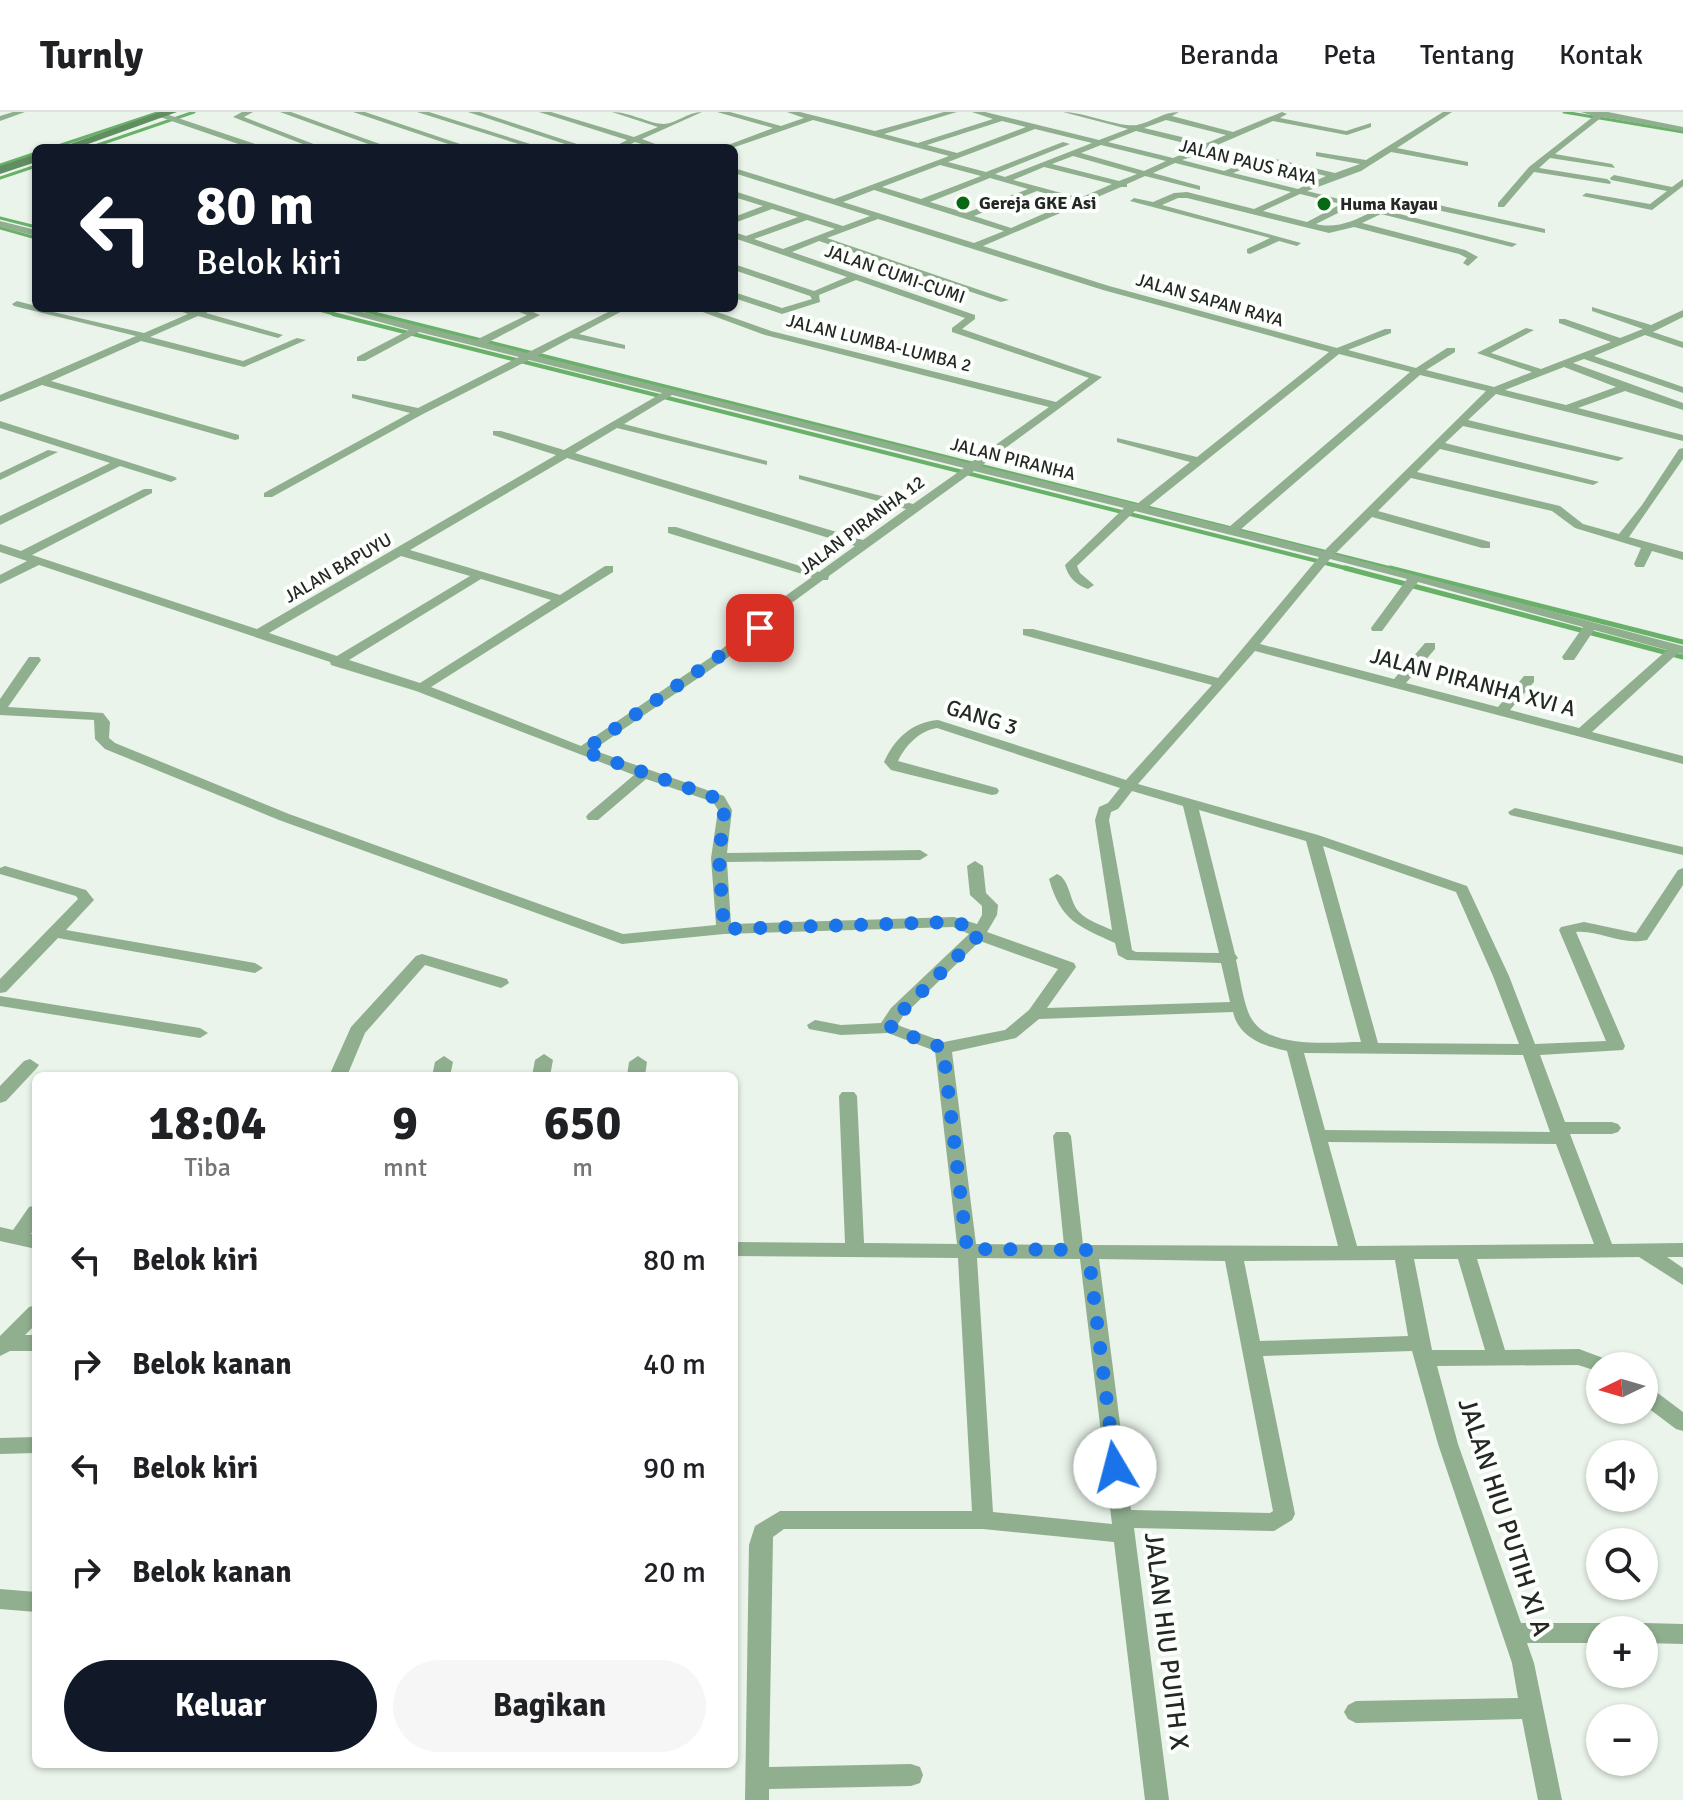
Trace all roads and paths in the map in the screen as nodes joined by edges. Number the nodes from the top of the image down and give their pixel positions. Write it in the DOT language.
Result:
graph roads {
  1 [pos="21,112"];
  2 [pos="249,112"];
  3 [pos="284,112"];
  4 [pos="357,112"];
  5 [pos="421,112"];
  6 [pos="472,112"];
  7 [pos="543,112"];
  8 [pos="616,112"];
  9 [pos="641,112"];
  10 [pos="698,112"];
  11 [pos="721,112"];
  12 [pos="795,112"];
  13 [pos="953,112"];
  14 [pos="978,112"];
  15 [pos="1067,112"];
  16 [pos="1122,112"];
  17 [pos="1175,112"];
  18 [pos="1287,112"];
  19 [pos="1448,112"];
  20 [pos="1585,112"];
  21 [pos="167,113"];
  22 [pos="1602,113"];
  23 [pos="629,116"];
  24 [pos="910,116"];
  25 [pos="1165,117"];
  26 [pos="811,118"];
  27 [pos="1003,118"];
  28 [pos="1329,118"];
  29 [pos="0,119"];
  30 [pos="1273,119"];
  31 [pos="924,120"];
  32 [pos="1101,120"];
  33 [pos="1368,125"];
  34 [pos="1035,126"];
  35 [pos="667,127"];
  36 [pos="1313,127"];
  37 [pos="475,128"];
  38 [pos="1135,128"];
  39 [pos="783,129"];
  40 [pos="1683,129"];
  41 [pos="875,134"];
  42 [pos="1235,135"];
  43 [pos="1083,137"];
  44 [pos="437,138"];
  45 [pos="637,140"];
  46 [pos="1101,142"];
  47 [pos="77,144"];
  48 [pos="248,144"];
  49 [pos="309,144"];
  50 [pos="376,144"];
  51 [pos="456,144"];
  52 [pos="526,144"];
  53 [pos="572,144"];
  54 [pos="626,144"];
  55 [pos="650,144"];
  56 [pos="736,144"];
  57 [pos="918,145"];
  58 [pos="1212,147"];
  59 [pos="1390,149"];
  60 [pos="1072,153"];
  61 [pos="1319,154"];
  62 [pos="959,156"];
  63 [pos="1550,156"];
  64 [pos="32,159"];
  65 [pos="1179,161"];
  66 [pos="940,162"];
  67 [pos="1368,163"];
  68 [pos="1465,164"];
  69 [pos="1044,165"];
  70 [pos="1612,166"];
  71 [pos="1532,169"];
  72 [pos="0,170"];
  73 [pos="738,171"];
  74 [pos="1147,174"];
  75 [pos="1229,174"];
  76 [pos="987,175"];
  77 [pos="1336,176"];
  78 [pos="1005,180"];
  79 [pos="1683,182"];
  80 [pos="1124,185"];
  81 [pos="874,187"];
  82 [pos="1035,189"];
  83 [pos="1200,189"];
  84 [pos="1674,190"];
  85 [pos="1298,191"];
  86 [pos="1187,195"];
  87 [pos="1586,196"];
  88 [pos="738,197"];
  89 [pos="1084,201"];
  90 [pos="1134,201"];
  91 [pos="834,202"];
  92 [pos="922,202"];
  93 [pos="1348,204"];
  94 [pos="1154,205"];
  95 [pos="1501,205"];
  96 [pos="772,206"];
  97 [pos="1256,211"];
  98 [pos="1377,212"];
  99 [pos="877,216"];
  100 [pos="966,216"];
  101 [pos="807,217"];
  102 [pos="738,219"];
  103 [pos="1284,219"];
  104 [pos="0,224"];
  105 [pos="1354,224"];
  106 [pos="32,225"];
  107 [pos="1308,225"];
  108 [pos="21,229"];
  109 [pos="844,229"];
  110 [pos="1013,231"];
  111 [pos="1542,231"];
  112 [pos="32,232"];
  113 [pos="1257,232"];
  114 [pos="738,236"];
  115 [pos="1278,238"];
  116 [pos="746,239"];
  117 [pos="820,239"];
  118 [pos="1297,243"];
  119 [pos="1512,244"];
  120 [pos="976,246"];
  121 [pos="1250,251"];
  122 [pos="783,252"];
  123 [pos="1468,263"];
  124 [pos="738,268"];
  125 [pos="853,278"];
  126 [pos="814,294"];
  127 [pos="738,296"];
  128 [pos="1004,300"];
  129 [pos="17,304"];
  130 [pos="32,308"];
  131 [pos="1595,309"];
  132 [pos="48,312"];
  133 [pos="194,312"];
  134 [pos="352,312"];
  135 [pos="526,312"];
  136 [pos="615,312"];
  137 [pos="708,312"];
  138 [pos="198,313"];
  139 [pos="1683,313"];
  140 [pos="1562,321"];
  141 [pos="417,329"];
  142 [pos="1529,330"];
  143 [pos="1647,330"];
  144 [pos="1388,331"];
  145 [pos="278,335"];
  146 [pos="570,335"];
  147 [pos="143,337"];
  148 [pos="301,340"];
  149 [pos="1619,341"];
  150 [pos="477,344"];
  151 [pos="1683,345"];
  152 [pos="621,347"];
  153 [pos="1451,350"];
  154 [pos="1335,352"];
  155 [pos="527,356"];
  156 [pos="1585,356"];
  157 [pos="361,359"];
  158 [pos="1563,363"];
  159 [pos="1541,372"];
  160 [pos="1415,373"];
  161 [pos="1097,377"];
  162 [pos="40,381"];
  163 [pos="1625,387"];
  164 [pos="1683,390"];
  165 [pos="1491,392"];
  166 [pos="669,393"];
  167 [pos="3,395"];
  168 [pos="356,396"];
  169 [pos="1055,405"];
  170 [pos="1683,407"];
  171 [pos="1564,410"];
  172 [pos="419,412"];
  173 [pos="1461,422"];
  174 [pos="0,424"];
  175 [pos="613,424"];
  176 [pos="497,433"];
  177 [pos="235,437"];
  178 [pos="1683,438"];
  179 [pos="1121,440"];
  180 [pos="1438,445"];
  181 [pos="1683,451"];
  182 [pos="52,452"];
  183 [pos="566,452"];
  184 [pos="1618,458"];
  185 [pos="1198,461"];
  186 [pos="118,463"];
  187 [pos="763,463"];
  188 [pos="970,467"];
  189 [pos="1409,474"];
  190 [pos="0,477"];
  191 [pos="803,477"];
  192 [pos="171,479"];
  193 [pos="1593,482"];
  194 [pos="148,491"];
  195 [pos="268,495"];
  196 [pos="915,508"];
  197 [pos="1136,508"];
  198 [pos="1369,512"];
  199 [pos="0,521"];
  200 [pos="672,530"];
  201 [pos="1231,531"];
  202 [pos="1622,538"];
  203 [pos="865,545"];
  204 [pos="1486,545"];
  205 [pos="1648,545"];
  206 [pos="0,548"];
  207 [pos="402,552"];
  208 [pos="1327,555"];
  209 [pos="20,556"];
  210 [pos="1683,556"];
  211 [pos="35,562"];
  212 [pos="1640,564"];
  213 [pos="609,569"];
  214 [pos="480,575"];
  215 [pos="824,577"];
  216 [pos="1415,577"];
  217 [pos="0,580"];
  218 [pos="1088,585"];
  219 [pos="560,599"];
  220 [pos="1591,625"];
  221 [pos="1377,628"];
  222 [pos="1028,632"];
  223 [pos="257,635"];
  224 [pos="1252,646"];
  225 [pos="1430,646"];
  226 [pos="1679,649"];
  227 [pos="1569,657"];
  228 [pos="34,660"];
  229 [pos="336,662"];
  230 [pos="1529,679"];
  231 [pos="1221,683"];
  232 [pos="1398,683"];
  233 [pos="421,688"];
  234 [pos="0,710"];
  235 [pos="1502,711"];
  236 [pos="1582,733"];
  237 [pos="583,751"];
  238 [pos="1683,760"];
  239 [pos="644,774"];
  240 [pos="1129,786"];
  241 [pos="992,791"];
  242 [pos="1190,803"];
  243 [pos="1515,812"];
  244 [pos="593,817"];
  245 [pos="1313,838"];
  246 [pos="1683,851"];
  247 [pos="920,855"];
  248 [pos="719,858"];
  249 [pos="975,866"];
  250 [pos="2,872"];
  251 [pos="1683,873"];
  252 [pos="1057,879"];
  253 [pos="724,929"];
  254 [pos="55,933"];
  255 [pos="979,935"];
  256 [pos="1121,940"];
  257 [pos="1230,958"];
  258 [pos="255,968"];
  259 [pos="501,983"];
  260 [pos="0,988"];
  261 [pos="0,1001"];
  262 [pos="1240,1007"];
  263 [pos="1035,1014"];
  264 [pos="815,1025"];
  265 [pos="891,1028"];
  266 [pos="200,1033"];
  267 [pos="1294,1047"];
  268 [pos="1371,1047"];
  269 [pos="943,1048"];
  270 [pos="1529,1050"];
  271 [pos="30,1065"];
  272 [pos="340,1072"];
  273 [pos="848,1096"];
  274 [pos="0,1097"];
  275 [pos="1612,1128"];
  276 [pos="1559,1133"];
  277 [pos="1062,1136"];
  278 [pos="1319,1136"];
  279 [pos="32,1218"];
  280 [pos="18,1238"];
  281 [pos="738,1249"];
  282 [pos="967,1249"];
  283 [pos="1081,1250"];
  284 [pos="1683,1250"];
  285 [pos="855,1251"];
  286 [pos="1644,1251"];
  287 [pos="1606,1252"];
  288 [pos="1233,1253"];
  289 [pos="1349,1253"];
  290 [pos="1403,1253"];
  291 [pos="1466,1253"];
  292 [pos="1683,1278"];
  293 [pos="32,1316"];
  294 [pos="32,1343"];
  295 [pos="1,1346"];
  296 [pos="1251,1349"];
  297 [pos="1422,1351"];
  298 [pos="1497,1358"];
  299 [pos="1586,1360"];
  300 [pos="1658,1404"];
  301 [pos="1683,1423"];
  302 [pos="32,1445"];
  303 [pos="0,1446"];
  304 [pos="983,1520"];
  305 [pos="1124,1527"];
  306 [pos="0,1599"];
  307 [pos="32,1602"];
  308 [pos="1514,1633"];
  309 [pos="1586,1633"];
  310 [pos="1658,1633"];
  311 [pos="1683,1634"];
  312 [pos="1531,1708"];
  313 [pos="1356,1712"];
  314 [pos="911,1775"];
  315 [pos="757,1789"];
  316 [pos="1157,1800"];
  317 [pos="1550,1800"];
  1 -- 29 [label="street"];
  2 -- 49 [label="street"];
  3 -- 50 [label="street"];
  4 -- 44 [label="street"];
  5 -- 37 [label="street"];
  6 -- 53 [label="street"];
  7 -- 45 [label="street"];
  8 -- 23 [label="street"];
  9 -- 23 [label="street"];
  10 -- 35 [label="street"];
  11 -- 39 [label="street"];
  12 -- 26 [label="street"];
  13 -- 31 [label="street"];
  14 -- 27 [label="street, JALAN PAUS RAYA"];
  15 -- 32 [label="street"];
  16 -- 32 [label="street"];
  17 -- 25 [label="street"];
  18 -- 30 [label="street"];
  19 -- 59 [label="street"];
  20 -- 22 [label="street"];
  21 -- 47 [label="main road"];
  21 -- 48 [label="street"];
  22 -- 40 [label="street"];
  22 -- 63 [label="street"];
  23 -- 35 [label="street"];
  24 -- 31 [label="street"];
  25 -- 38 [label="street"];
  25 -- 42 [label="street"];
  26 -- 39 [label="street"];
  26 -- 41 [label="street"];
  27 -- 34 [label="street, JALAN PAUS RAYA"];
  27 -- 57 [label="street"];
  28 -- 36 [label="street"];
  30 -- 36 [label="street"];
  30 -- 42 [label="street"];
  31 -- 41 [label="street"];
  32 -- 38 [label="street"];
  33 -- 36 [label="street"];
  34 -- 43 [label="street, JALAN PAUS RAYA"];
  34 -- 62 [label="street"];
  35 -- 45 [label="street"];
  37 -- 44 [label="street"];
  37 -- 52 [label="street"];
  38 -- 46 [label="street"];
  38 -- 58 [label="street"];
  39 -- 56 [label="street"];
  41 -- 57 [label="street"];
  42 -- 58 [label="street"];
  43 -- 46 [label="street, JALAN PAUS RAYA"];
  43 -- 76 [label="street"];
  44 -- 51 [label="street"];
  45 -- 54 [label="street"];
  45 -- 55 [label="street"];
  46 -- 60 [label="street"];
  46 -- 65 [label="street, JALAN PAUS RAYA"];
  57 -- 62 [label="street"];
  58 -- 65 [label="street"];
  59 -- 67 [label="street"];
  59 -- 68 [label="street"];
  60 -- 69 [label="street"];
  60 -- 74 [label="street"];
  61 -- 67 [label="street"];
  62 -- 66 [label="street"];
  63 -- 70 [label="street"];
  63 -- 71 [label="street"];
  64 -- 72 [label="main road"];
  65 -- 74 [label="street"];
  65 -- 75 [label="street, JALAN PAUS RAYA"];
  66 -- 76 [label="street"];
  66 -- 81 [label="street"];
  67 -- 77 [label="street"];
  69 -- 78 [label="street"];
  69 -- 80 [label="street"];
  71 -- 84 [label="street"];
  71 -- 95 [label="street"];
  73 -- 91 [label="street, JALAN SAPAN RAYA"];
  74 -- 80 [label="street"];
  74 -- 83 [label="street"];
  75 -- 77 [label="street"];
  75 -- 83 [label="street"];
  75 -- 85 [label="street, JALAN PAUS RAYA"];
  76 -- 78 [label="street"];
  76 -- 92 [label="street"];
  77 -- 85 [label="street"];
  78 -- 82 [label="street"];
  79 -- 84 [label="street"];
  80 -- 89 [label="street"];
  81 -- 91 [label="street"];
  81 -- 92 [label="street"];
  82 -- 89 [label="street"];
  82 -- 100 [label="street"];
  83 -- 86 [label="street"];
  84 -- 87 [label="street"];
  85 -- 93 [label="street, JALAN PAUS RAYA"];
  85 -- 97 [label="street"];
  86 -- 94 [label="street"];
  86 -- 97 [label="street"];
  88 -- 96 [label="street"];
  89 -- 110 [label="street"];
  90 -- 94 [label="street"];
  91 -- 99 [label="street, JALAN SAPAN RAYA"];
  92 -- 100 [label="street"];
  93 -- 98 [label="street, JALAN PAUS RAYA"];
  93 -- 107 [label="street"];
  94 -- 113 [label="street"];
  96 -- 101 [label="street"];
  96 -- 102 [label="street"];
  97 -- 103 [label="street"];
  98 -- 105 [label="street"];
  98 -- 111 [label="street"];
  98 -- 119 [label="street, JALAN PAUS RAYA"];
  99 -- 109 [label="street"];
  99 -- 120 [label="street, JALAN SAPAN RAYA"];
  100 -- 110 [label="street"];
  101 -- 109 [label="street"];
  101 -- 116 [label="street"];
  103 -- 107 [label="street"];
  103 -- 113 [label="street"];
  104 -- 108 [label="street"];
  105 -- 107 [label="street"];
  105 -- 123 [label="street"];
  106 -- 108 [label="street"];
  108 -- 112 [label="street"];
  109 -- 117 [label="street"];
  110 -- 120 [label="street"];
  113 -- 115 [label="street"];
  114 -- 116 [label="street, JALAN CUMI-CUMI"];
  115 -- 118 [label="street"];
  115 -- 121 [label="street"];
  116 -- 122 [label="street, JALAN CUMI-CUMI"];
  117 -- 122 [label="street"];
  117 -- 128 [label="street"];
  120 -- 154 [label="street, JALAN SAPAN RAYA"];
  122 -- 125 [label="street, JALAN CUMI-CUMI"];
  124 -- 126 [label="street"];
  125 -- 126 [label="street"];
  125 -- 161 [label="street, JALAN CUMI-CUMI"];
  126 -- 127 [label="street"];
  129 -- 130 [label="street"];
  131 -- 143 [label="street"];
  132 -- 147 [label="street"];
  133 -- 138 [label="street"];
  134 -- 141 [label="street, JALAN PIRANHA"];
  135 -- 150 [label="street"];
  136 -- 146 [label="street"];
  137 -- 169 [label="street, JALAN LUMBA-LUMBA 2"];
  138 -- 145 [label="street"];
  138 -- 147 [label="street"];
  139 -- 143 [label="street"];
  140 -- 149 [label="street"];
  141 -- 150 [label="street, JALAN PIRANHA"];
  141 -- 157 [label="street"];
  142 -- 159 [label="street"];
  143 -- 149 [label="street"];
  143 -- 151 [label="street"];
  144 -- 154 [label="street"];
  146 -- 152 [label="street"];
  146 -- 155 [label="street"];
  147 -- 148 [label="street"];
  147 -- 162 [label="street"];
  149 -- 156 [label="street"];
  150 -- 155 [label="street, JALAN PIRANHA"];
  153 -- 160 [label="street"];
  154 -- 160 [label="street, JALAN SAPAN RAYA"];
  154 -- 185 [label="street"];
  155 -- 166 [label="street, JALAN PIRANHA"];
  155 -- 172 [label="street"];
  156 -- 158 [label="street"];
  156 -- 164 [label="street"];
  158 -- 159 [label="street"];
  158 -- 163 [label="street"];
  159 -- 165 [label="street"];
  160 -- 165 [label="street, JALAN SAPAN RAYA"];
  160 -- 201 [label="street"];
  161 -- 169 [label="street, JALAN PIRANHA 12"];
  162 -- 167 [label="street"];
  162 -- 177 [label="street"];
  163 -- 170 [label="street"];
  163 -- 171 [label="street"];
  165 -- 171 [label="street, JALAN SAPAN RAYA"];
  165 -- 173 [label="street"];
  166 -- 175 [label="street, JALAN BAPUYU"];
  166 -- 188 [label="street, JALAN PIRANHA"];
  168 -- 172 [label="street"];
  169 -- 188 [label="street, JALAN PIRANHA 12"];
  171 -- 178 [label="street, JALAN SAPAN RAYA"];
  172 -- 195 [label="street"];
  173 -- 180 [label="street"];
  173 -- 184 [label="street"];
  174 -- 186 [label="street"];
  175 -- 183 [label="street, JALAN BAPUYU"];
  175 -- 187 [label="street"];
  176 -- 183 [label="street"];
  179 -- 185 [label="street"];
  180 -- 189 [label="street"];
  180 -- 193 [label="street"];
  181 -- 202 [label="street"];
  182 -- 190 [label="street"];
  183 -- 203 [label="street"];
  183 -- 207 [label="street, JALAN BAPUYU"];
  185 -- 197 [label="street"];
  186 -- 192 [label="street"];
  186 -- 199 [label="street"];
  188 -- 196 [label="street, JALAN PIRANHA 12"];
  188 -- 197 [label="street, JALAN PIRANHA"];
  189 -- 198 [label="street"];
  189 -- 202 [label="street"];
  191 -- 196 [label="street"];
  194 -- 209 [label="street"];
  196 -- 203 [label="street, JALAN PIRANHA 12"];
  197 -- 201 [label="street, JALAN PIRANHA"];
  197 -- 218 [label="street"];
  198 -- 204 [label="street"];
  198 -- 208 [label="street"];
  200 -- 215 [label="street"];
  201 -- 208 [label="street, JALAN PIRANHA"];
  202 -- 205 [label="street"];
  203 -- 215 [label="street, JALAN PIRANHA 12"];
  205 -- 210 [label="street"];
  205 -- 212 [label="street"];
  206 -- 209 [label="street"];
  207 -- 214 [label="street"];
  207 -- 223 [label="street, JALAN BAPUYU"];
  208 -- 216 [label="street, JALAN PIRANHA"];
  208 -- 224 [label="street"];
  209 -- 211 [label="street"];
  211 -- 217 [label="street"];
  211 -- 223 [label="street"];
  213 -- 219 [label="street"];
  214 -- 219 [label="street"];
  214 -- 229 [label="street"];
  215 -- 237 [label="street, JALAN PIRANHA 12"];
  216 -- 220 [label="street, JALAN PIRANHA"];
  216 -- 221 [label="street"];
  219 -- 233 [label="street"];
  220 -- 226 [label="street, JALAN PIRANHA"];
  220 -- 227 [label="street"];
  222 -- 231 [label="street"];
  223 -- 229 [label="street"];
  224 -- 231 [label="street"];
  224 -- 232 [label="street, JALAN PIRANHA XVI A"];
  225 -- 232 [label="street"];
  226 -- 236 [label="street"];
  228 -- 234 [label="street"];
  229 -- 233 [label="street"];
  230 -- 235 [label="street"];
  231 -- 240 [label="street"];
  232 -- 235 [label="street, JALAN PIRANHA XVI A"];
  233 -- 237 [label="street"];
  234 -- 253 [label="street"];
  235 -- 236 [label="street, JALAN PIRANHA XVI A"];
  236 -- 238 [label="street, JALAN PIRANHA XVI A"];
  237 -- 239 [label="street"];
  239 -- 244 [label="street"];
  239 -- 248 [label="street"];
  240 -- 241 [label="street, GANG 3"];
  240 -- 242 [label="street"];
  240 -- 256 [label="street"];
  242 -- 245 [label="street"];
  242 -- 257 [label="street"];
  243 -- 246 [label="street"];
  245 -- 268 [label="street"];
  245 -- 270 [label="street"];
  247 -- 248 [label="street"];
  248 -- 253 [label="street"];
  249 -- 255 [label="street"];
  250 -- 254 [label="street"];
  251 -- 270 [label="street"];
  252 -- 256 [label="street"];
  253 -- 255 [label="street"];
  254 -- 258 [label="street"];
  254 -- 260 [label="street"];
  255 -- 263 [label="street"];
  255 -- 265 [label="street"];
  256 -- 257 [label="street"];
  257 -- 262 [label="street"];
  259 -- 272 [label="street"];
  261 -- 266 [label="street"];
  262 -- 263 [label="street"];
  262 -- 267 [label="street"];
  263 -- 269 [label="street"];
  264 -- 265 [label="street"];
  265 -- 269 [label="street"];
  267 -- 268 [label="street"];
  267 -- 278 [label="street"];
  268 -- 270 [label="street"];
  269 -- 282 [label="street"];
  270 -- 276 [label="street"];
  271 -- 274 [label="street"];
  273 -- 285 [label="street"];
  275 -- 276 [label="street"];
  276 -- 278 [label="street"];
  276 -- 287 [label="street"];
  277 -- 283 [label="street, JALAN HIU PUITH X"];
  278 -- 289 [label="street"];
  279 -- 280 [label="street"];
  281 -- 285 [label="street"];
  282 -- 283 [label="street"];
  282 -- 285 [label="street"];
  282 -- 304 [label="street"];
  283 -- 288 [label="street"];
  283 -- 305 [label="street, JALAN HIU PUITH X"];
  284 -- 286 [label="street"];
  286 -- 287 [label="street"];
  286 -- 292 [label="street"];
  287 -- 291 [label="street"];
  288 -- 289 [label="street"];
  288 -- 296 [label="street"];
  289 -- 290 [label="street"];
  290 -- 291 [label="street"];
  290 -- 297 [label="street, JALAN HIU PUTIH XI A"];
  291 -- 298 [label="street"];
  293 -- 295 [label="street"];
  294 -- 295 [label="street"];
  296 -- 297 [label="street"];
  296 -- 305 [label="street"];
  297 -- 298 [label="street"];
  297 -- 308 [label="street, JALAN HIU PUTIH XI A"];
  298 -- 299 [label="street"];
  300 -- 301 [label="street"];
  302 -- 303 [label="street"];
  304 -- 305 [label="street"];
  304 -- 315 [label="street"];
  305 -- 316 [label="street, JALAN HIU PUITH X"];
  306 -- 307 [label="street"];
  308 -- 309 [label="street"];
  308 -- 312 [label="street, JALAN HIU PUTIH XI A"];
  310 -- 311 [label="street"];
  312 -- 313 [label="street"];
  312 -- 317 [label="street, JALAN HIU PUTIH XI A"];
  314 -- 315 [label="street"];
}
